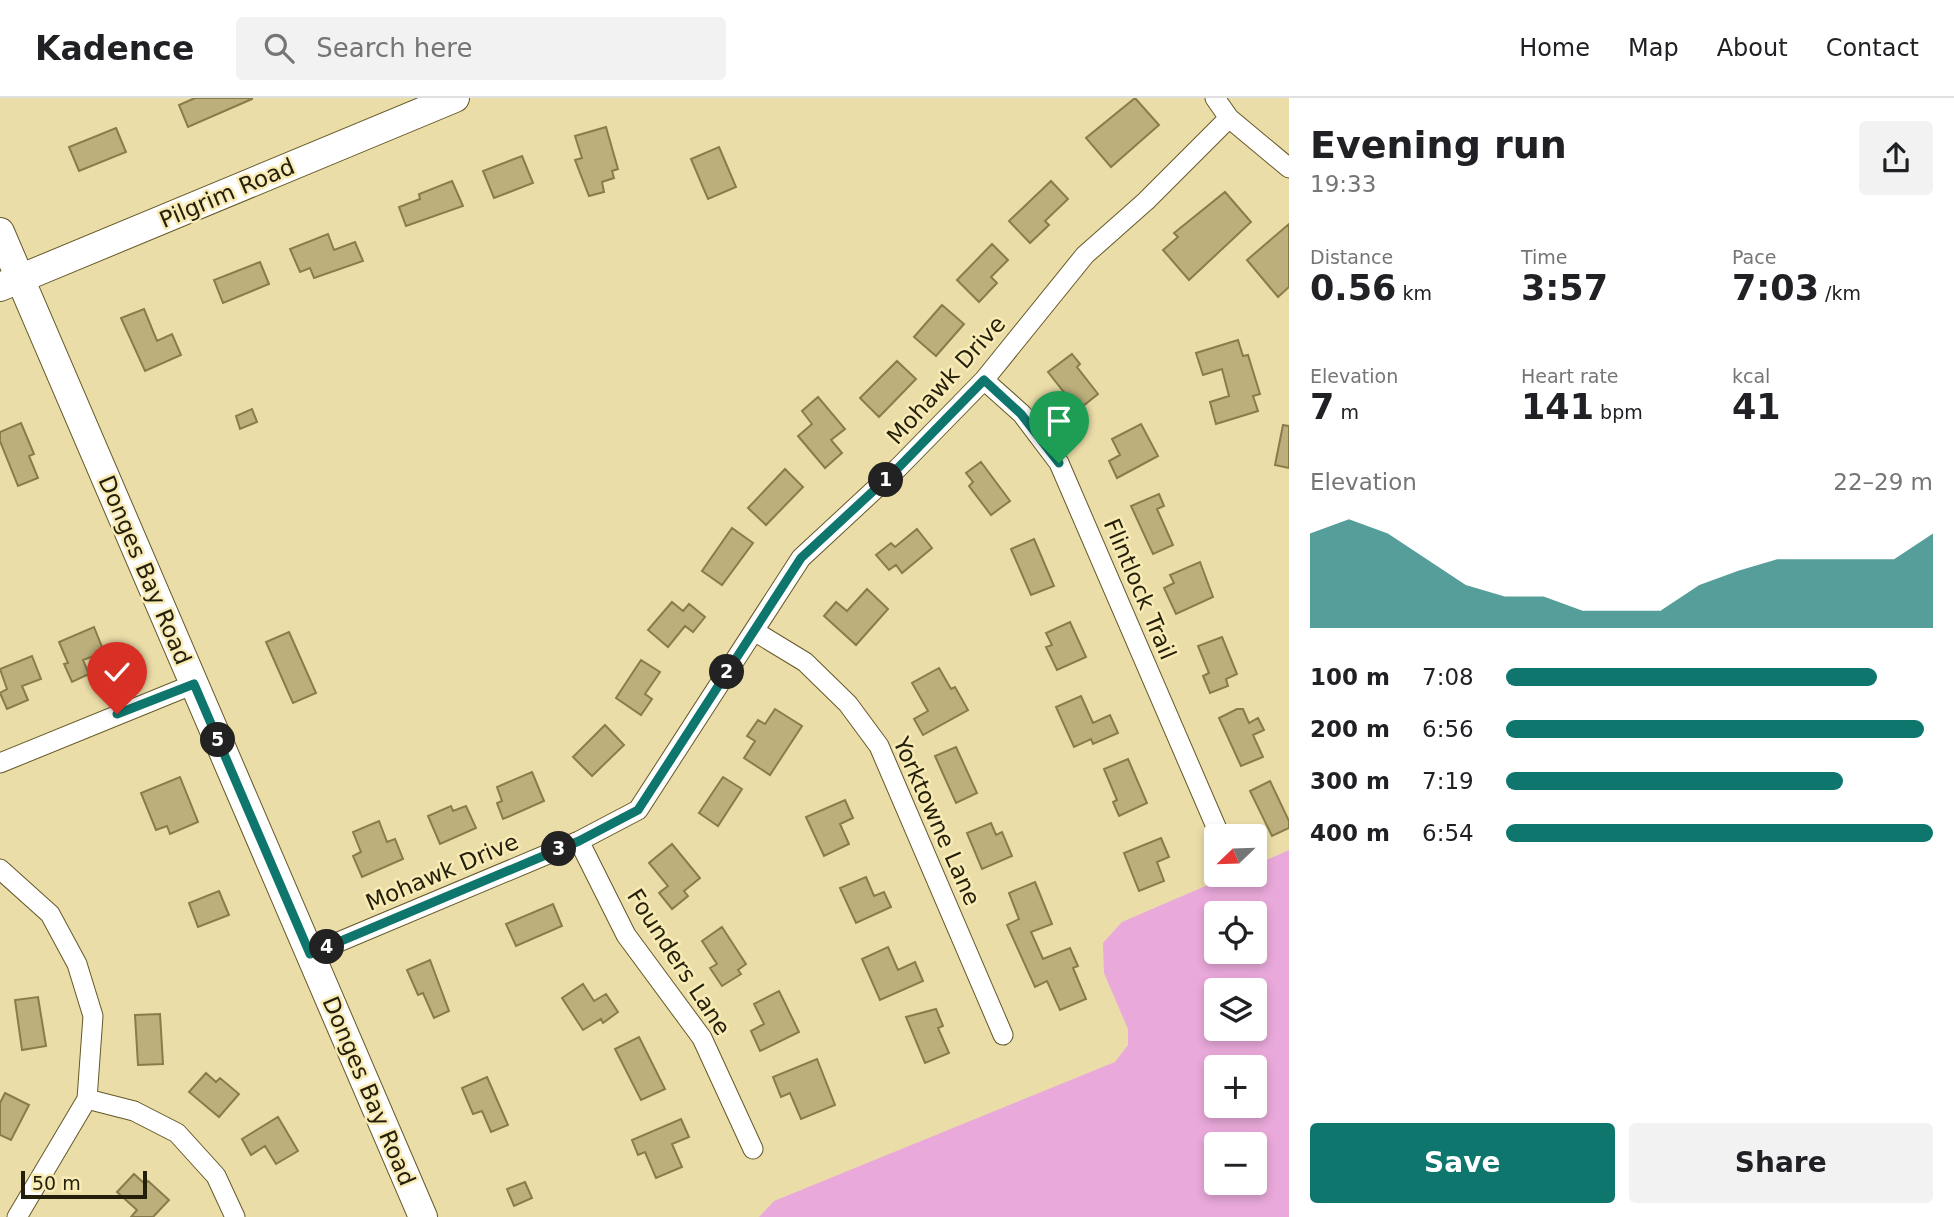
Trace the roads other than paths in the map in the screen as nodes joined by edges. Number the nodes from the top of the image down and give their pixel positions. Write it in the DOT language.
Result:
graph roads {
  1 [pos="455,98"];
  2 [pos="1215,98"];
  3 [pos="1229,118"];
  4 [pos="1289,168"];
  5 [pos="0,232"];
  6 [pos="10,284"];
  7 [pos="984,380"];
  8 [pos="754,631"];
  9 [pos="194,684"];
  10 [pos="0,763"];
  11 [pos="1215,824"];
  12 [pos="579,841"];
  13 [pos="0,869"];
  14 [pos="310,954"];
  15 [pos="1003,1035"];
  16 [pos="87,1099"];
  17 [pos="753,1149"];
  18 [pos="17,1217"];
  19 [pos="235,1217"];
  20 [pos="423,1217"];
  1 -- 6 [label="street, Pilgrim Road"];
  2 -- 3 [label="street"];
  3 -- 4 [label="street"];
  3 -- 7 [label="street, Mohawk Drive"];
  5 -- 6 [label="street, Donges Bay Road"];
  6 -- 9 [label="street, Donges Bay Road"];
  7 -- 8 [label="street, Mohawk Drive"];
  7 -- 11 [label="street, Flintlock Trail"];
  8 -- 12 [label="street, Mohawk Drive"];
  8 -- 15 [label="street, Yorktowne Lane"];
  9 -- 10 [label="street"];
  9 -- 14 [label="street, Donges Bay Road"];
  12 -- 14 [label="street, Mohawk Drive"];
  12 -- 17 [label="street, Founders Lane"];
  13 -- 16 [label="street"];
  14 -- 20 [label="street, Donges Bay Road"];
  16 -- 18 [label="street"];
  16 -- 19 [label="street"];
}
